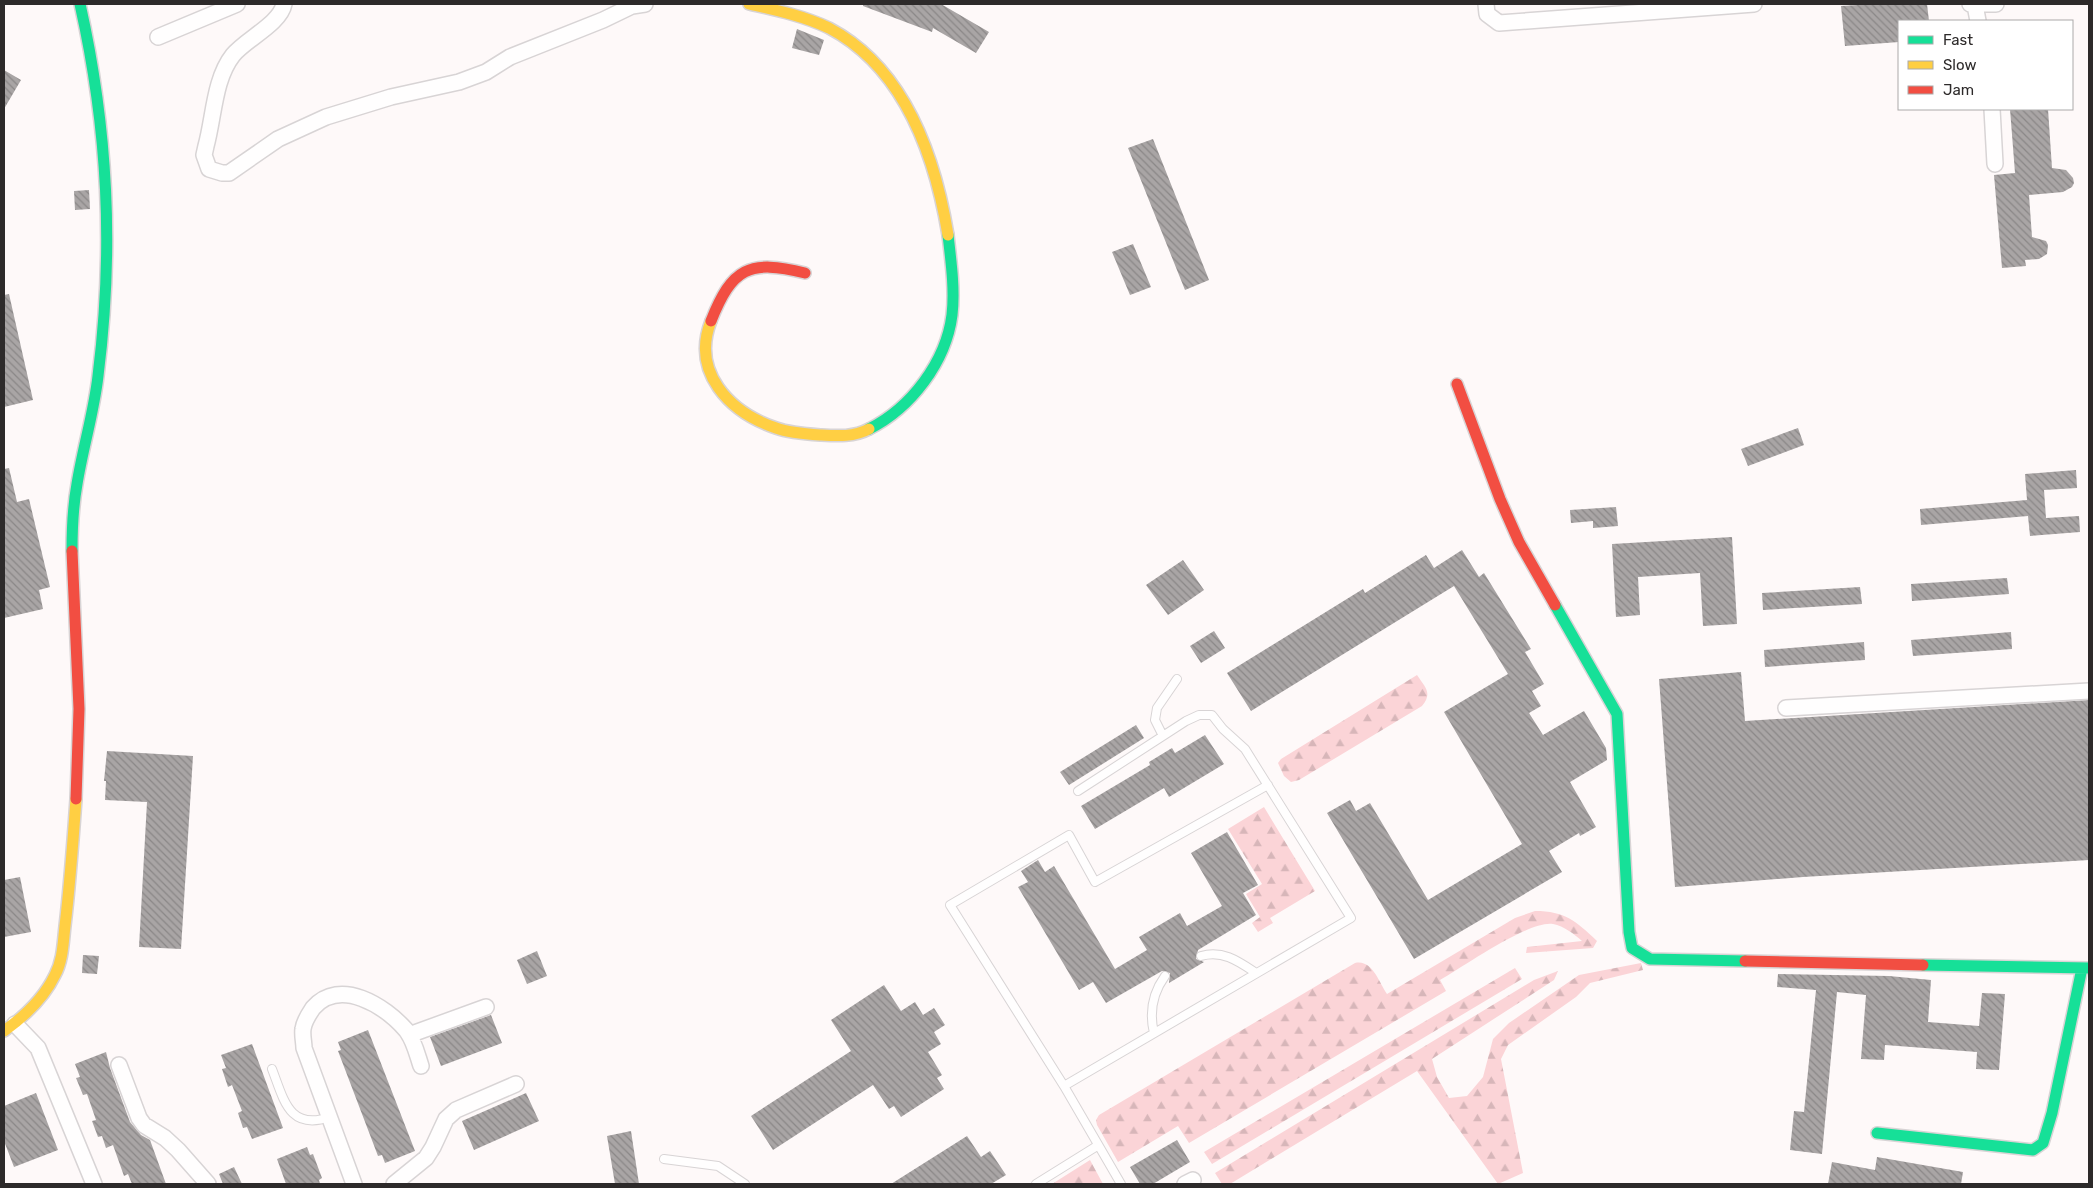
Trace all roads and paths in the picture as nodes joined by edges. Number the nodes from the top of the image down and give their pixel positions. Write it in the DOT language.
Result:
graph roads {
  1 [pos="80,4"];
  2 [pos="236,4"];
  3 [pos="284,4"];
  4 [pos="645,4"];
  5 [pos="749,4"];
  6 [pos="1486,4"];
  7 [pos="1754,4"];
  8 [pos="1973,4"];
  9 [pos="1996,4"];
  10 [pos="1978,20"];
  11 [pos="158,37"];
  12 [pos="1992,110"];
  13 [pos="1995,164"];
  14 [pos="805,274"];
  15 [pos="1457,384"];
  16 [pos="1177,679"];
  17 [pos="2089,691"];
  18 [pos="1786,708"];
  19 [pos="1163,736"];
  20 [pos="1268,785"];
  21 [pos="1078,791"];
  22 [pos="1201,956"];
  23 [pos="2086,968"];
  24 [pos="1256,973"];
  25 [pos="1165,976"];
  26 [pos="486,1007"];
  27 [pos="10,1028"];
  28 [pos="1154,1033"];
  29 [pos="410,1035"];
  30 [pos="119,1065"];
  31 [pos="421,1066"];
  32 [pos="272,1069"];
  33 [pos="516,1084"];
  34 [pos="1064,1086"];
  35 [pos="330,1117"];
  36 [pos="1877,1133"];
  37 [pos="1097,1146"];
  38 [pos="664,1159"];
  39 [pos="94,1184"];
  40 [pos="208,1184"];
  41 [pos="354,1184"];
  42 [pos="394,1184"];
  43 [pos="745,1184"];
  44 [pos="1036,1184"];
  45 [pos="1121,1184"];
  1 -- 27 [label="street"];
  2 -- 11 [label="street"];
  3 -- 4 [label="street"];
  5 -- 14 [label="street"];
  6 -- 7 [label="street"];
  8 -- 9 [label="street"];
  8 -- 10 [label="street"];
  12 -- 13 [label="street"];
  15 -- 23 [label="street"];
  16 -- 19 [label="lane"];
  17 -- 18 [label="street"];
  19 -- 20 [label="lane"];
  19 -- 21 [label="lane"];
  20 -- 24 [label="lane"];
  20 -- 34 [label="lane"];
  22 -- 24 [label="lane"];
  23 -- 36 [label="street"];
  24 -- 28 [label="lane"];
  25 -- 28 [label="lane"];
  26 -- 29 [label="street"];
  27 -- 39 [label="street"];
  28 -- 34 [label="lane"];
  29 -- 31 [label="street"];
  29 -- 35 [label="street"];
  30 -- 40 [label="street"];
  32 -- 35 [label="lane"];
  33 -- 42 [label="street"];
  34 -- 37 [label="lane"];
  35 -- 41 [label="street"];
  37 -- 44 [label="lane"];
  37 -- 45 [label="lane"];
  38 -- 43 [label="lane"];
}
